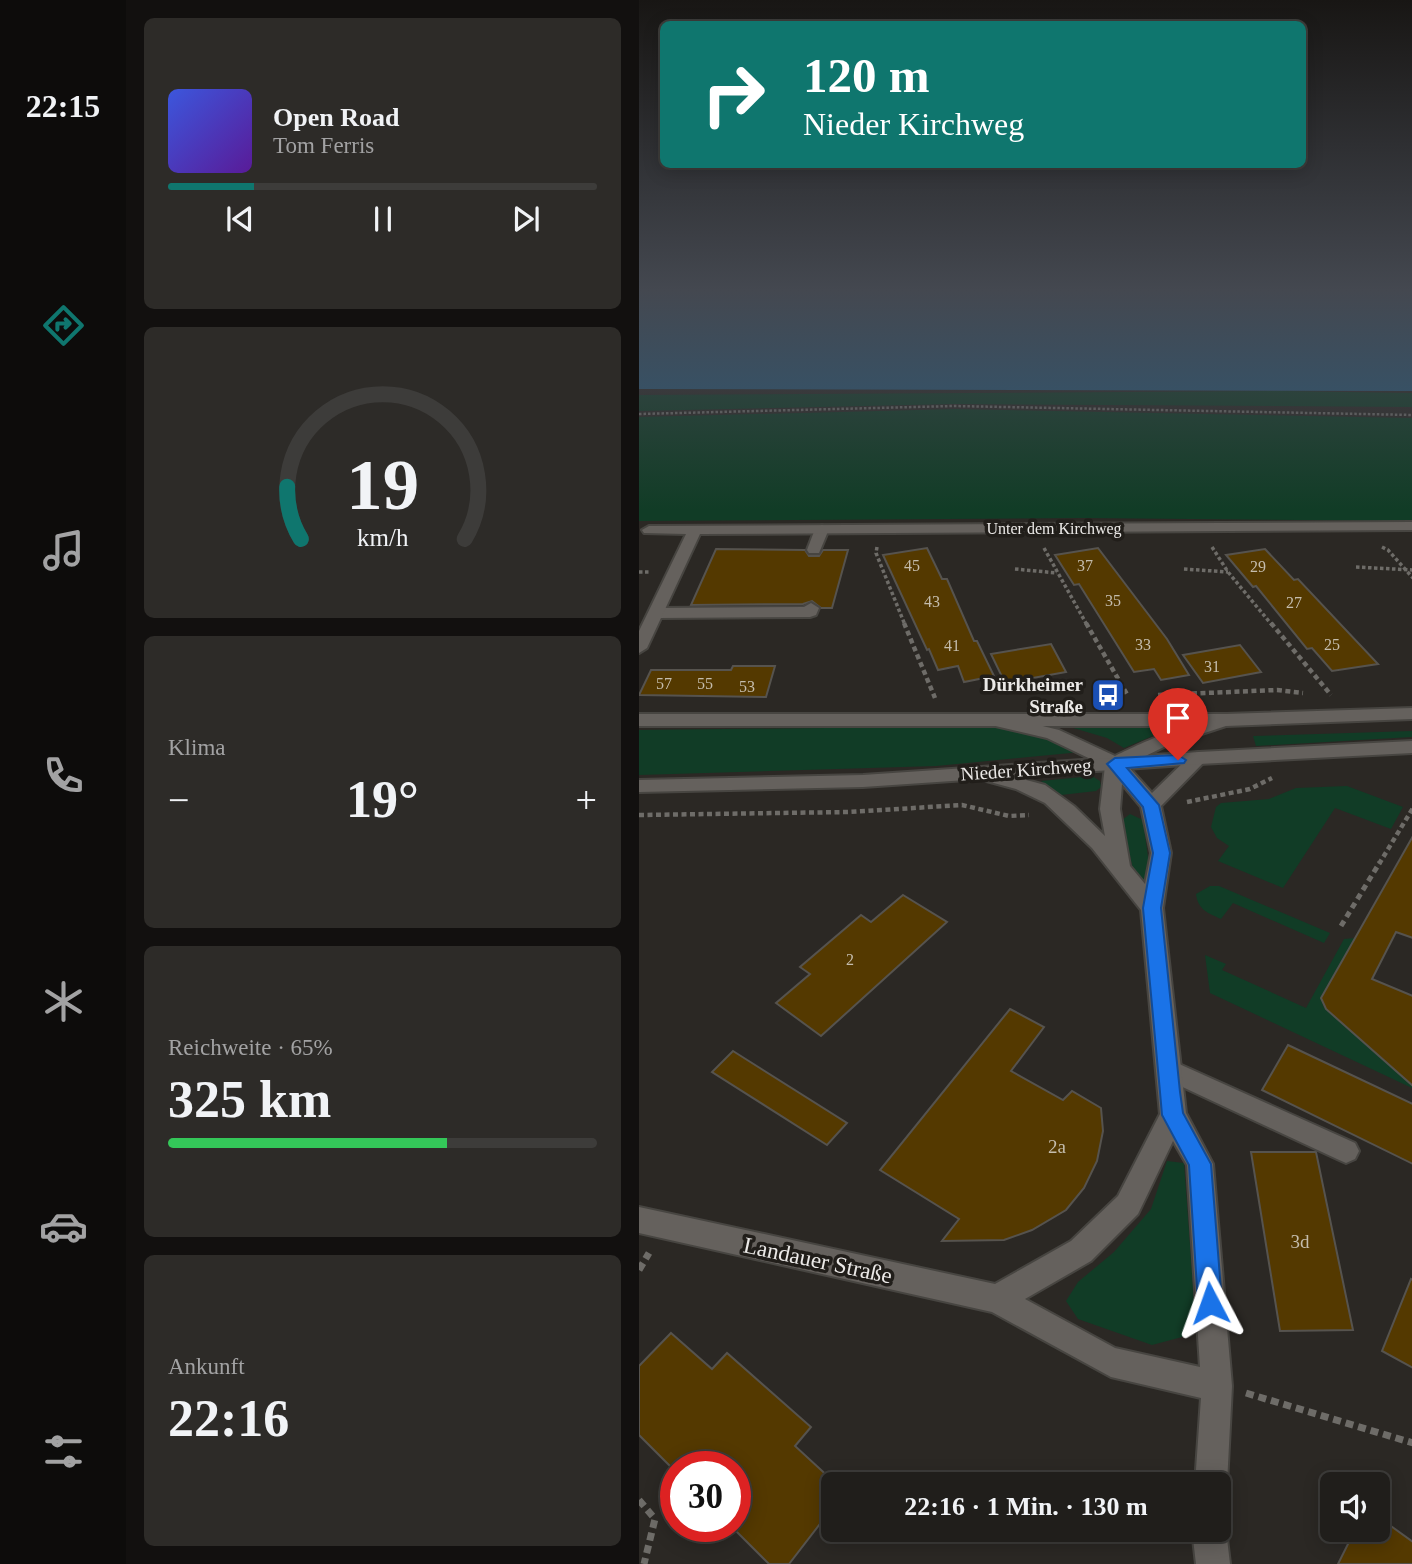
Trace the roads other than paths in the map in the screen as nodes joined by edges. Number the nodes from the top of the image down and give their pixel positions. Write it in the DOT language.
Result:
graph roads {
  1 [pos="1412,526"];
  2 [pos="822,529"];
  3 [pos="649,530"];
  4 [pos="695,530"];
  5 [pos="814,550"];
  6 [pos="812,608"];
  7 [pos="658,612"];
  8 [pos="639,648"];
  9 [pos="1412,713"];
  10 [pos="989,719"];
  11 [pos="639,720"];
  12 [pos="1226,720"];
  13 [pos="1412,747"];
  14 [pos="1199,758"];
  15 [pos="1115,764"];
  16 [pos="975,772"];
  17 [pos="639,786"];
  18 [pos="1151,805"];
  19 [pos="1120,866"];
  20 [pos="1152,908"];
  21 [pos="1167,1069"];
  22 [pos="1173,1115"];
  23 [pos="1346,1151"];
  24 [pos="639,1220"];
  25 [pos="997,1299"];
  26 [pos="1217,1386"];
  27 [pos="1212,1472"];
  28 [pos="1210,1542"];
  29 [pos="1213,1564"];
  1 -- 2 [label="street, Unter dem Kirchweg"];
  2 -- 4 [label="street, Unter dem Kirchweg"];
  2 -- 5 [label="street"];
  3 -- 4 [label="street, Unter dem Kirchweg"];
  4 -- 7 [label="street"];
  6 -- 7 [label="street"];
  7 -- 8 [label="street"];
  9 -- 12 [label="street"];
  10 -- 11 [label="street"];
  10 -- 12 [label="street"];
  10 -- 15 [label="street"];
  12 -- 15 [label="street"];
  13 -- 14 [label="street, Nieder Kirchweg"];
  14 -- 15 [label="street, Nieder Kirchweg"];
  14 -- 18 [label="street"];
  15 -- 16 [label="street, Nieder Kirchweg"];
  15 -- 18 [label="street"];
  15 -- 19 [label="street"];
  16 -- 17 [label="street, Nieder Kirchweg"];
  16 -- 19 [label="street"];
  18 -- 20 [label="street"];
  19 -- 20 [label="street"];
  20 -- 21 [label="street"];
  21 -- 22 [label="street"];
  21 -- 23 [label="street"];
  22 -- 25 [label="street"];
  22 -- 26 [label="street"];
  24 -- 25 [label="street, Landauer Straße"];
  25 -- 26 [label="street, Landauer Straße"];
  26 -- 27 [label="street"];
  28 -- 29 [label="street"];
}
